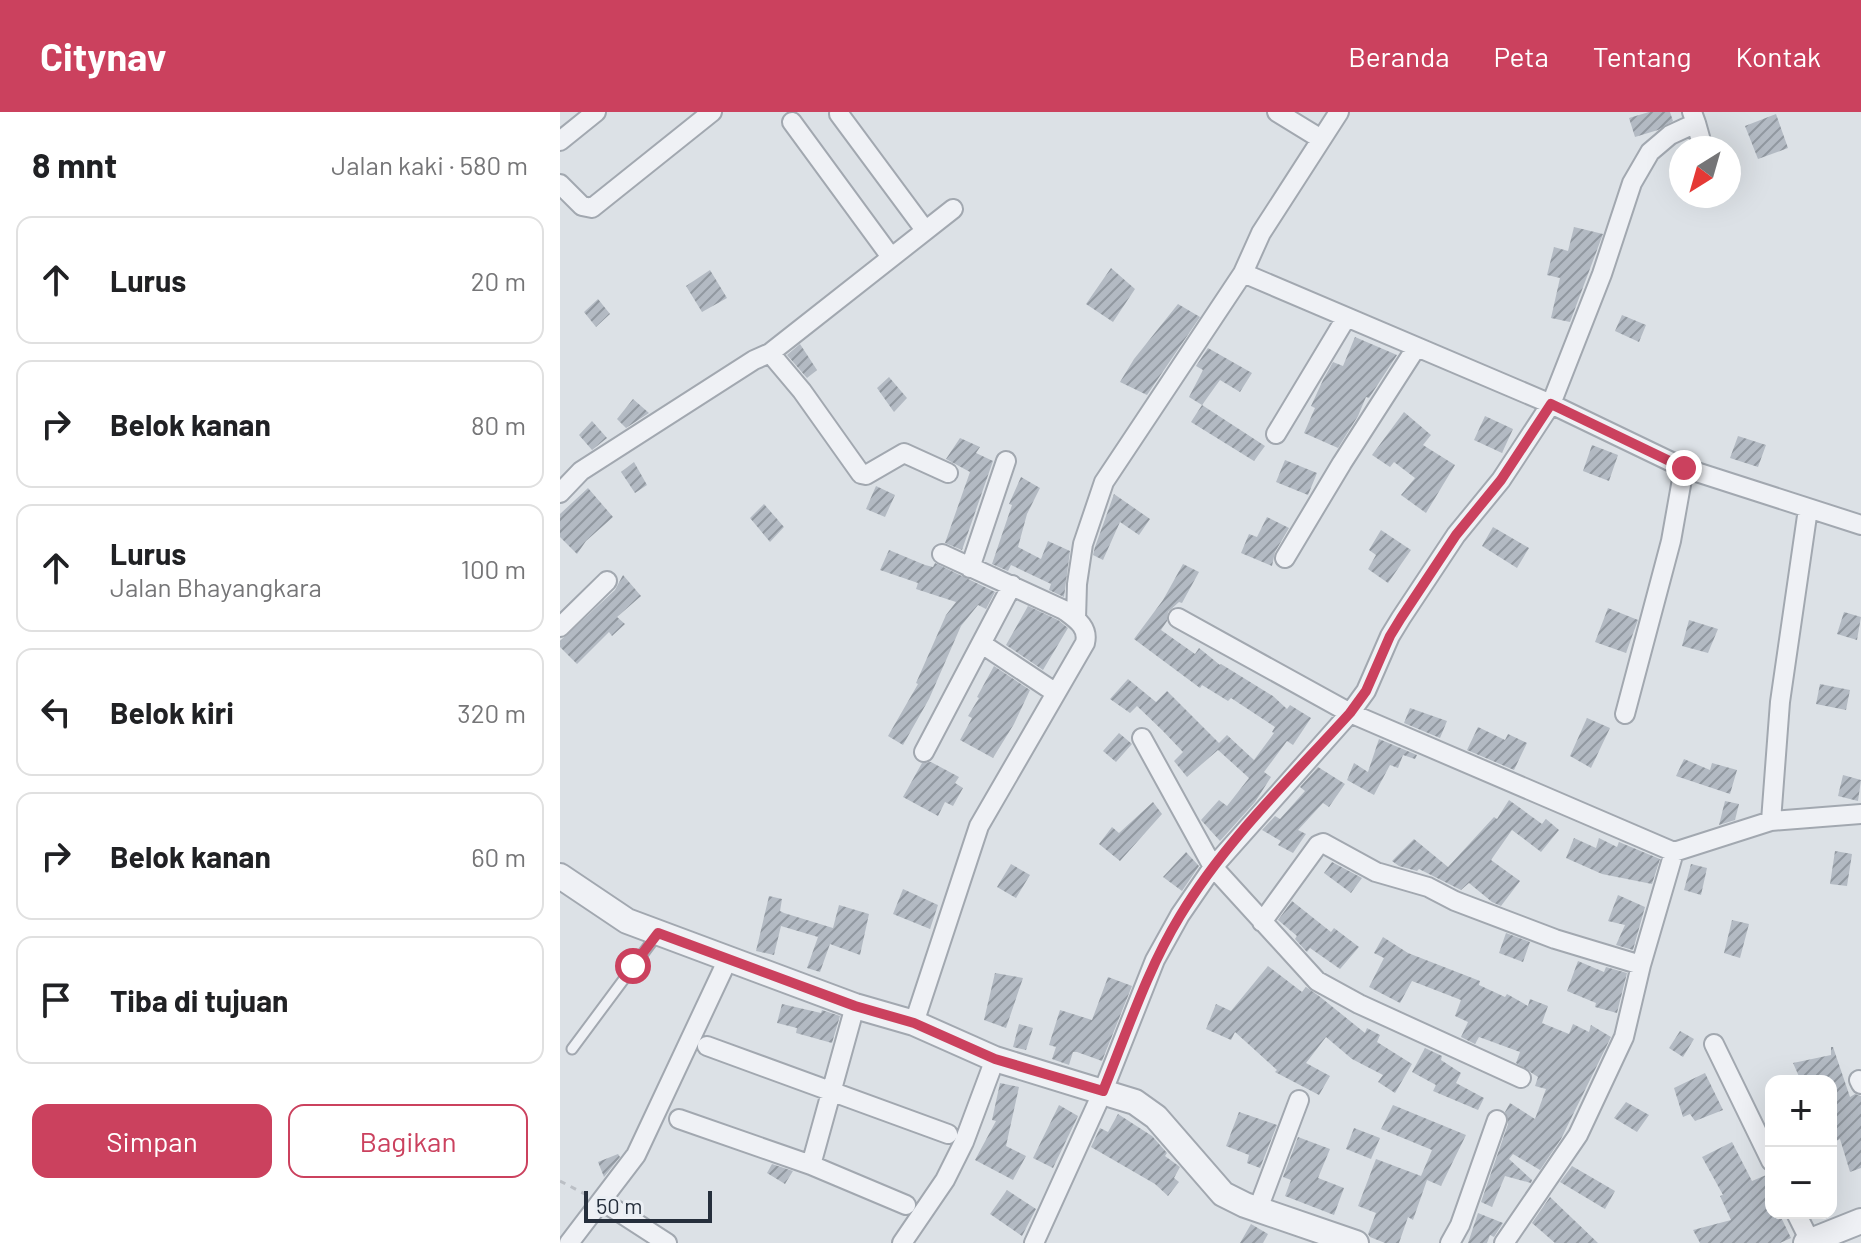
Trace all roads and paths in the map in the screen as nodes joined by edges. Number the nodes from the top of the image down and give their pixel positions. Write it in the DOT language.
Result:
graph roads {
  1 [pos="596,112"];
  2 [pos="712,112"];
  3 [pos="1277,112"];
  4 [pos="1339,112"];
  5 [pos="839,114"];
  6 [pos="1694,118"];
  7 [pos="792,122"];
  8 [pos="1321,139"];
  9 [pos="560,141"];
  10 [pos="560,184"];
  11 [pos="953,209"];
  12 [pos="925,230"];
  13 [pos="891,257"];
  14 [pos="1243,273"];
  15 [pos="1346,318"];
  16 [pos="1416,348"];
  17 [pos="770,353"];
  18 [pos="1551,404"];
  19 [pos="1276,434"];
  20 [pos="1006,461"];
  21 [pos="1684,468"];
  22 [pos="948,473"];
  23 [pos="560,493"];
  24 [pos="1808,509"];
  25 [pos="1861,525"];
  26 [pos="942,554"];
  27 [pos="1285,558"];
  28 [pos="970,568"];
  29 [pos="607,581"];
  30 [pos="1012,585"];
  31 [pos="1178,618"];
  32 [pos="1076,619"];
  33 [pos="560,627"];
  34 [pos="982,644"];
  35 [pos="1056,693"];
  36 [pos="1350,713"];
  37 [pos="1625,714"];
  38 [pos="1142,738"];
  39 [pos="924,752"];
  40 [pos="1861,814"];
  41 [pos="1771,821"];
  42 [pos="1674,852"];
  43 [pos="1213,867"];
  44 [pos="561,880"];
  45 [pos="1262,922"];
  46 [pos="658,933"];
  47 [pos="728,959"];
  48 [pos="1641,965"];
  49 [pos="855,1006"];
  50 [pos="914,1023"];
  51 [pos="1714,1044"];
  52 [pos="707,1046"];
  53 [pos="572,1049"];
  54 [pos="995,1059"];
  55 [pos="1521,1078"];
  56 [pos="1103,1091"];
  57 [pos="833,1092"];
  58 [pos="1299,1100"];
  59 [pos="679,1119"];
  60 [pos="1497,1120"];
  61 [pos="948,1134"];
  62 [pos="1765,1149"];
  63 [pos="811,1165"];
  64 [pos="560,1181"];
  65 [pos="602,1201"];
  66 [pos="906,1205"];
  67 [pos="1258,1209"];
  68 [pos="1798,1219"];
  69 [pos="1847,1231"];
  70 [pos="1808,1242"];
  71 [pos="569,1243"];
  72 [pos="667,1243"];
  73 [pos="902,1243"];
  74 [pos="1034,1243"];
  75 [pos="1356,1243"];
  76 [pos="1450,1243"];
  77 [pos="1504,1243"];
  1 -- 9 [label="street"];
  2 -- 10 [label="street"];
  3 -- 8 [label="street"];
  4 -- 8 [label="street"];
  5 -- 12 [label="street"];
  6 -- 18 [label="street"];
  7 -- 13 [label="street"];
  8 -- 14 [label="street"];
  11 -- 12 [label="street"];
  12 -- 13 [label="street"];
  13 -- 17 [label="street"];
  14 -- 15 [label="street"];
  14 -- 32 [label="street"];
  15 -- 16 [label="street"];
  15 -- 19 [label="street"];
  16 -- 18 [label="street"];
  16 -- 27 [label="street"];
  17 -- 22 [label="street"];
  17 -- 23 [label="street"];
  18 -- 21 [label="street"];
  18 -- 36 [label="street"];
  20 -- 28 [label="street"];
  21 -- 24 [label="street"];
  21 -- 37 [label="street"];
  24 -- 25 [label="street"];
  24 -- 41 [label="street"];
  26 -- 28 [label="street"];
  28 -- 30 [label="street"];
  29 -- 33 [label="street"];
  30 -- 32 [label="street"];
  30 -- 34 [label="street"];
  31 -- 36 [label="street"];
  32 -- 35 [label="street"];
  34 -- 35 [label="street"];
  34 -- 39 [label="street"];
  35 -- 50 [label="street"];
  36 -- 42 [label="street"];
  36 -- 43 [label="street"];
  38 -- 43 [label="street"];
  40 -- 41 [label="street"];
  41 -- 42 [label="street"];
  42 -- 48 [label="street"];
  43 -- 45 [label="street"];
  43 -- 56 [label="street"];
  44 -- 46 [label="street"];
  45 -- 48 [label="street"];
  45 -- 55 [label="street"];
  46 -- 47 [label="street"];
  46 -- 53 [label="lane"];
  47 -- 49 [label="street"];
  47 -- 65 [label="street"];
  48 -- 77 [label="street"];
  49 -- 50 [label="street"];
  49 -- 57 [label="street"];
  50 -- 54 [label="street"];
  51 -- 62 [label="street"];
  52 -- 57 [label="street"];
  54 -- 56 [label="street"];
  54 -- 73 [label="street"];
  56 -- 67 [label="street"];
  56 -- 74 [label="street"];
  57 -- 61 [label="street"];
  57 -- 63 [label="street"];
  58 -- 67 [label="street"];
  59 -- 63 [label="street"];
  60 -- 76 [label="street"];
  63 -- 66 [label="street"];
  64 -- 65 [label="path"];
  65 -- 71 [label="street"];
  65 -- 72 [label="street"];
  67 -- 75 [label="street"];
  68 -- 70 [label="street"];
  69 -- 70 [label="street"];
}
